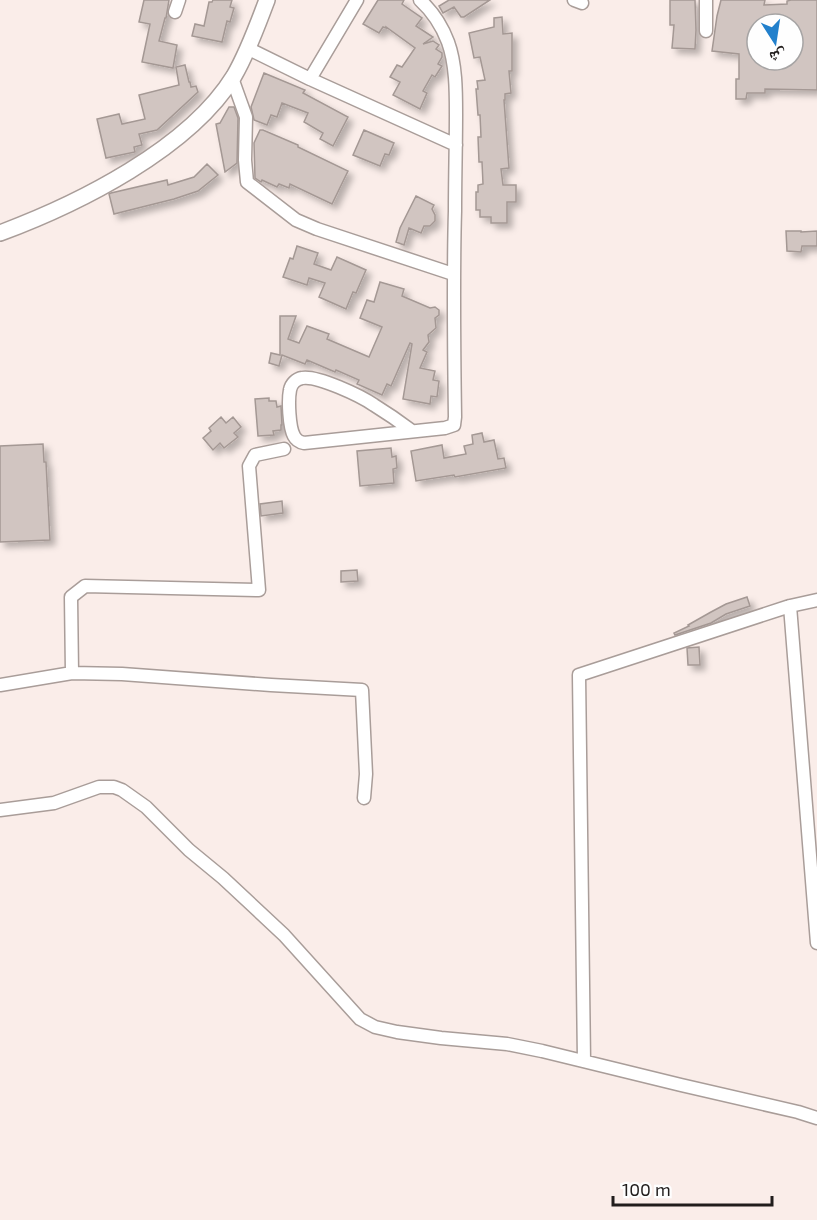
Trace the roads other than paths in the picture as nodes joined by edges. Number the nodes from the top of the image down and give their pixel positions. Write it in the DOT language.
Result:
graph roads {
  1 [pos="267,0"];
  2 [pos="357,0"];
  3 [pos="420,0"];
  4 [pos="706,0"];
  5 [pos="706,31"];
  6 [pos="249,49"];
  7 [pos="232,78"];
  8 [pos="310,79"];
  9 [pos="456,145"];
  10 [pos="0,232"];
  11 [pos="453,274"];
  12 [pos="412,431"];
  13 [pos="284,449"];
  14 [pos="817,600"];
  15 [pos="790,606"];
  16 [pos="72,673"];
  17 [pos="0,686"];
  18 [pos="364,798"];
  19 [pos="0,810"];
  20 [pos="817,943"];
  21 [pos="584,1061"];
  22 [pos="817,1118"];
  1 -- 6 [label="main road"];
  2 -- 8 [label="street"];
  3 -- 9 [label="street"];
  4 -- 5 [label="street"];
  6 -- 7 [label="main road"];
  6 -- 8 [label="street"];
  7 -- 10 [label="main road"];
  7 -- 11 [label="street"];
  8 -- 9 [label="street"];
  9 -- 11 [label="street"];
  11 -- 12 [label="street"];
  12 -- 12 [label="street"];
  13 -- 16 [label="street"];
  14 -- 15 [label="street"];
  15 -- 20 [label="street"];
  15 -- 21 [label="street"];
  16 -- 17 [label="street"];
  16 -- 18 [label="street"];
  19 -- 21 [label="street"];
  21 -- 22 [label="street"];
}
